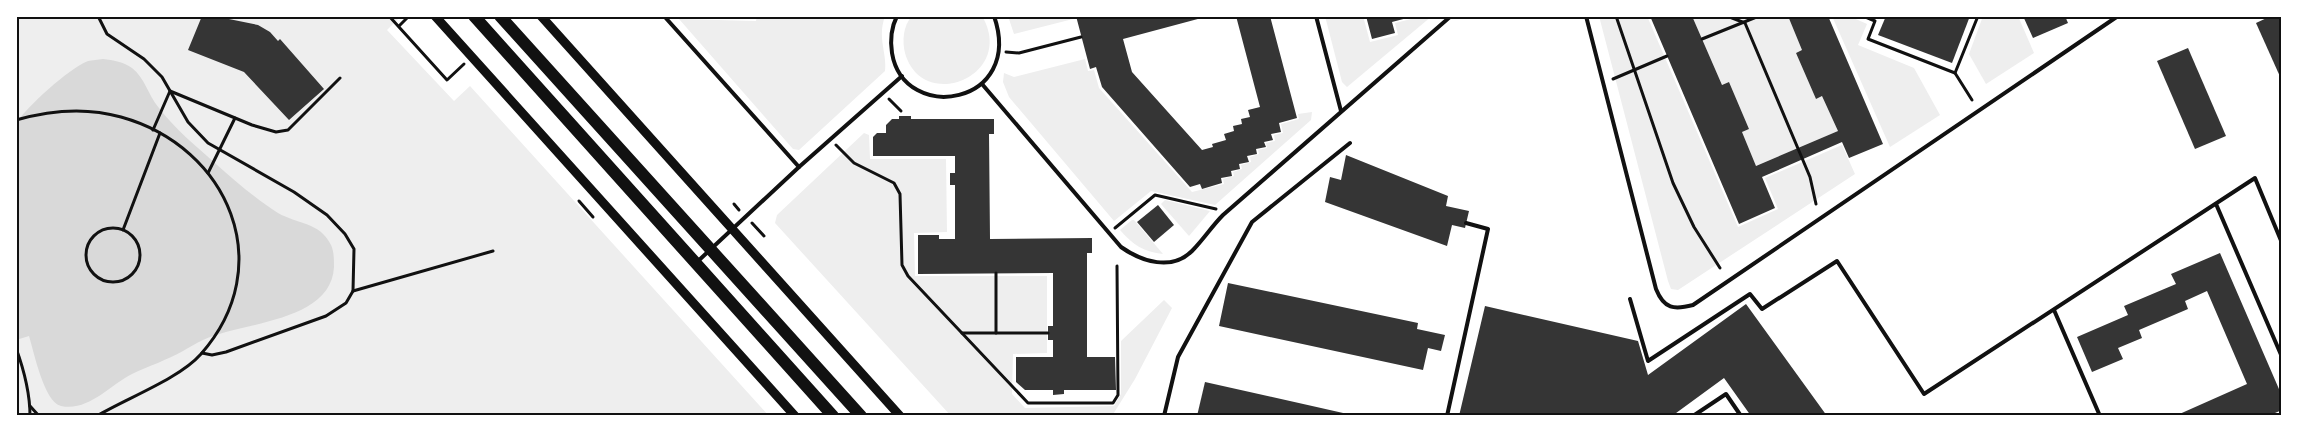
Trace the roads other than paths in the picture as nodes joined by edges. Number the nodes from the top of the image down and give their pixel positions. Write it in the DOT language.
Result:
graph roads {
  1 [pos="435,16"];
  2 [pos="474,16"];
  3 [pos="500,16"];
  4 [pos="541,16"];
  5 [pos="664,16"];
  6 [pos="897,16"];
  7 [pos="994,16"];
  8 [pos="1316,16"];
  9 [pos="1451,16"];
  10 [pos="1586,16"];
  11 [pos="2118,16"];
  12 [pos="902,76"];
  13 [pos="982,84"];
  14 [pos="1340,112"];
  15 [pos="1350,143"];
  16 [pos="799,167"];
  17 [pos="2216,204"];
  18 [pos="1466,223"];
  19 [pos="733,230"];
  20 [pos="2282,243"];
  21 [pos="1485,244"];
  22 [pos="1491,245"];
  23 [pos="712,249"];
  24 [pos="696,263"];
  25 [pos="1630,299"];
  26 [pos="2054,310"];
  27 [pos="2282,357"];
  28 [pos="796,416"];
  29 [pos="833,416"];
  30 [pos="861,416"];
  31 [pos="900,416"];
  32 [pos="1164,416"];
  33 [pos="1447,416"];
  34 [pos="1693,416"];
  35 [pos="1740,416"];
  36 [pos="2100,416"];
  1 -- 28 [label="street"];
  2 -- 24 [label="main road"];
  3 -- 23 [label="main road"];
  4 -- 19 [label="street"];
  5 -- 16 [label="lane"];
  6 -- 12 [label="lane"];
  7 -- 13 [label="lane"];
  8 -- 14 [label="lane"];
  9 -- 14 [label="lane"];
  10 -- 11 [label="lane"];
  12 -- 13 [label="lane"];
  12 -- 16 [label="lane"];
  13 -- 14 [label="lane"];
  15 -- 32 [label="lane"];
  16 -- 19 [label="lane"];
  17 -- 20 [label="lane"];
  17 -- 26 [label="lane"];
  17 -- 27 [label="lane"];
  18 -- 21 [label="lane"];
  19 -- 23 [label="lane"];
  19 -- 31 [label="street"];
  21 -- 22 [label="lane"];
  21 -- 33 [label="lane"];
  23 -- 24 [label="lane"];
  23 -- 30 [label="main road"];
  24 -- 29 [label="main road"];
  25 -- 26 [label="lane"];
  26 -- 36 [label="lane"];
  34 -- 35 [label="lane"];
}
